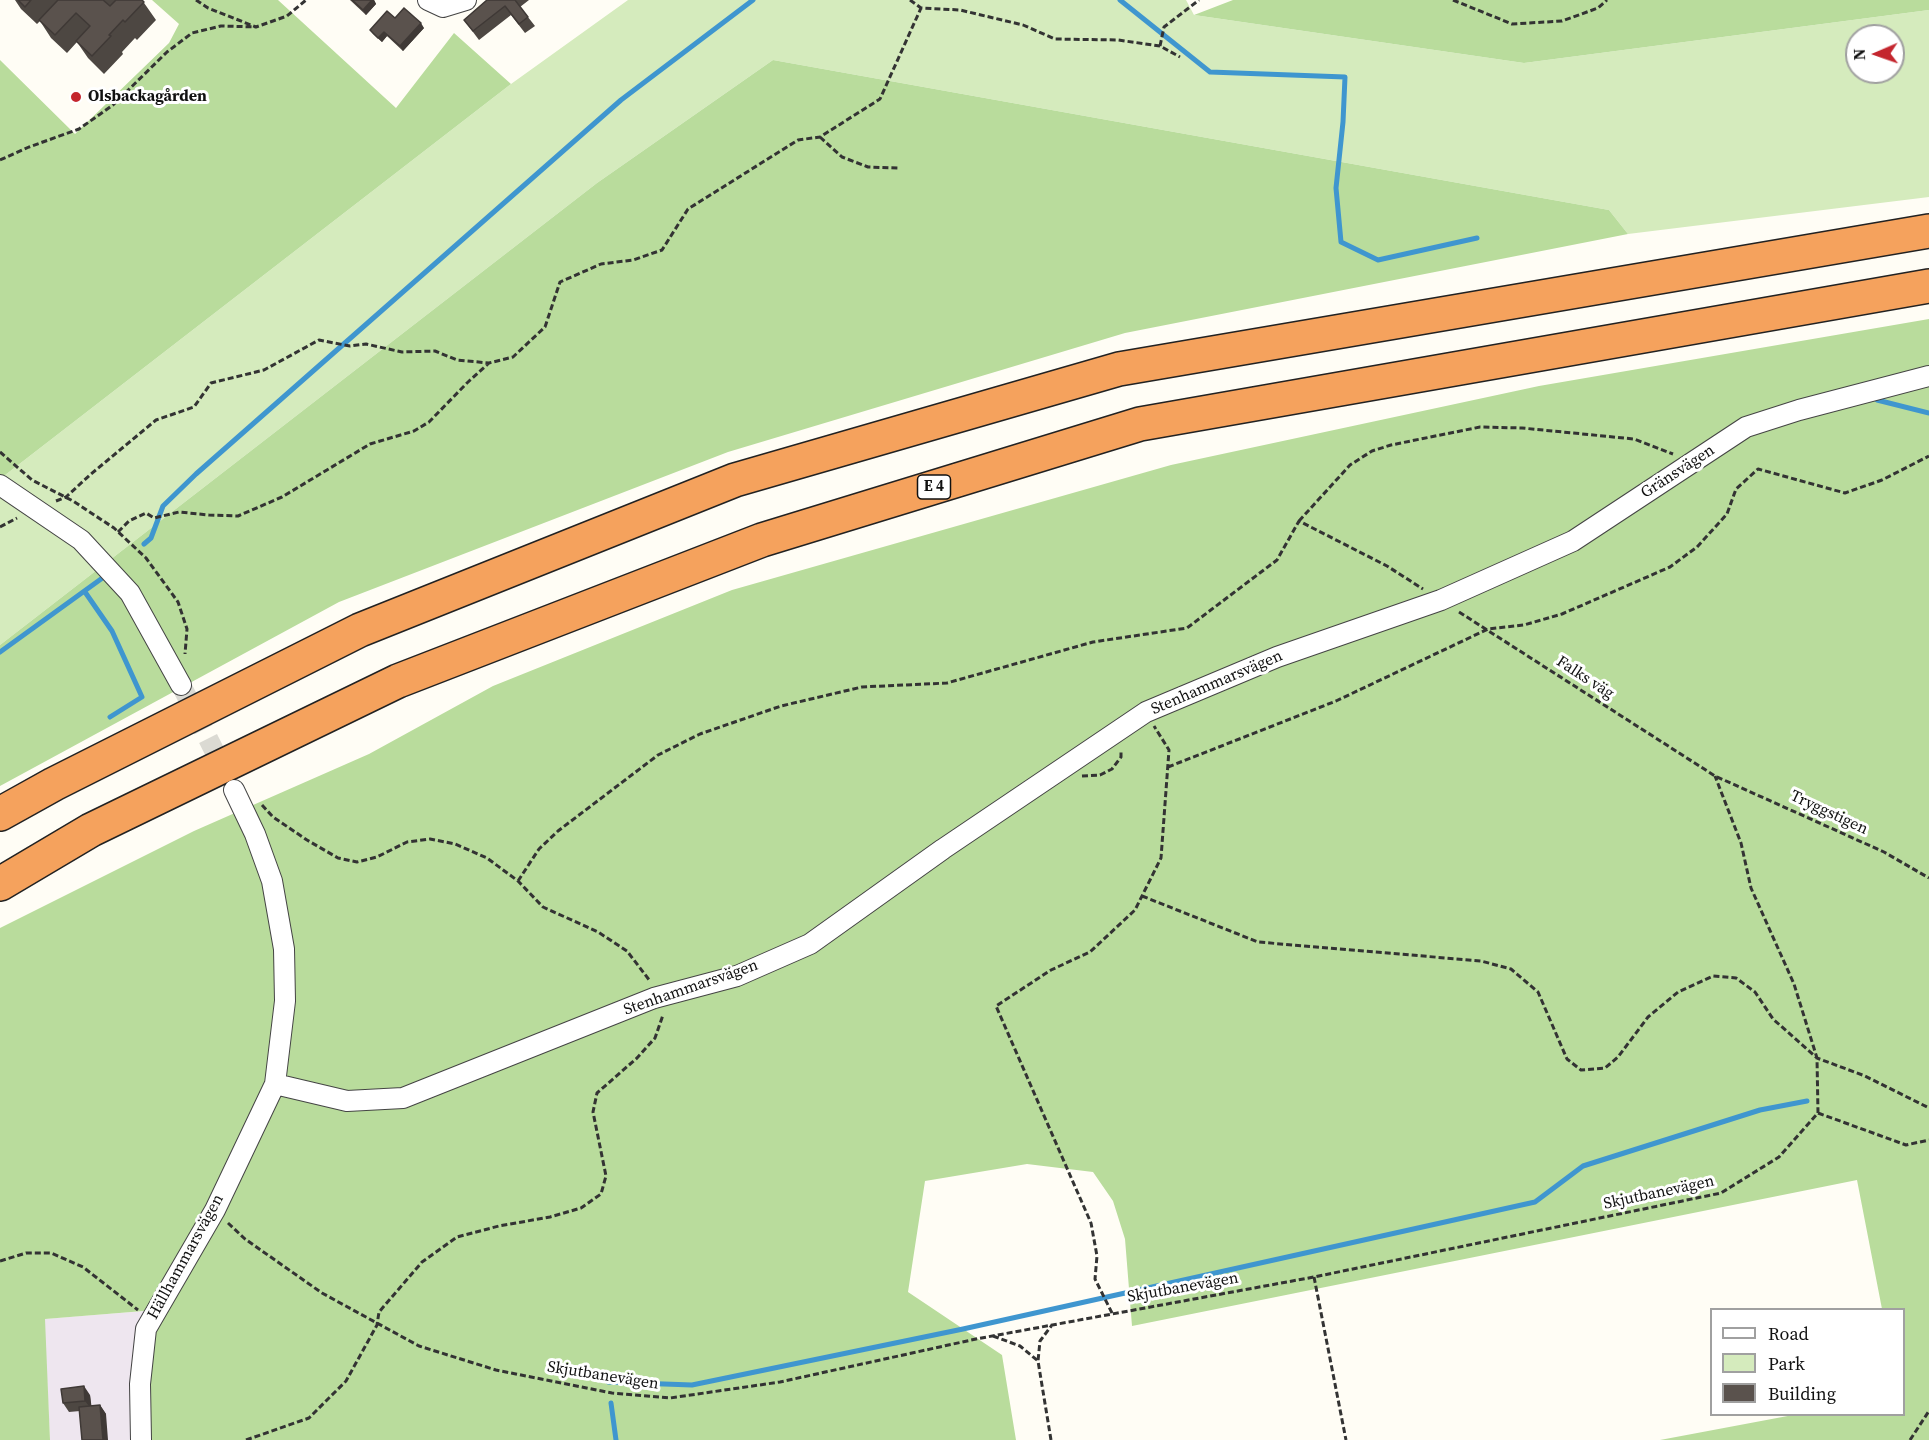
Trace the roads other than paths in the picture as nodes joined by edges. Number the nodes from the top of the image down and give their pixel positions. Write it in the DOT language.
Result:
graph roads {
  1 [pos="428,0"];
  2 [pos="466,0"];
  3 [pos="1929,231"];
  4 [pos="1929,286"];
  5 [pos="1929,376"];
  6 [pos="0,485"];
  7 [pos="1441,600"];
  8 [pos="182,685"];
  9 [pos="234,790"];
  10 [pos="0,814"];
  11 [pos="0,884"];
  12 [pos="274,1084"];
  13 [pos="141,1440"];
  1 -- 2 [label="street"];
  3 -- 10 [label="highway"];
  4 -- 11 [label="highway, E 4"];
  5 -- 7 [label="street, Gränsvägen"];
  6 -- 8 [label="street"];
  7 -- 12 [label="street, Stenhammarsvägen"];
  9 -- 12 [label="street"];
  12 -- 13 [label="street, Hällhammarsvägen"];
}
